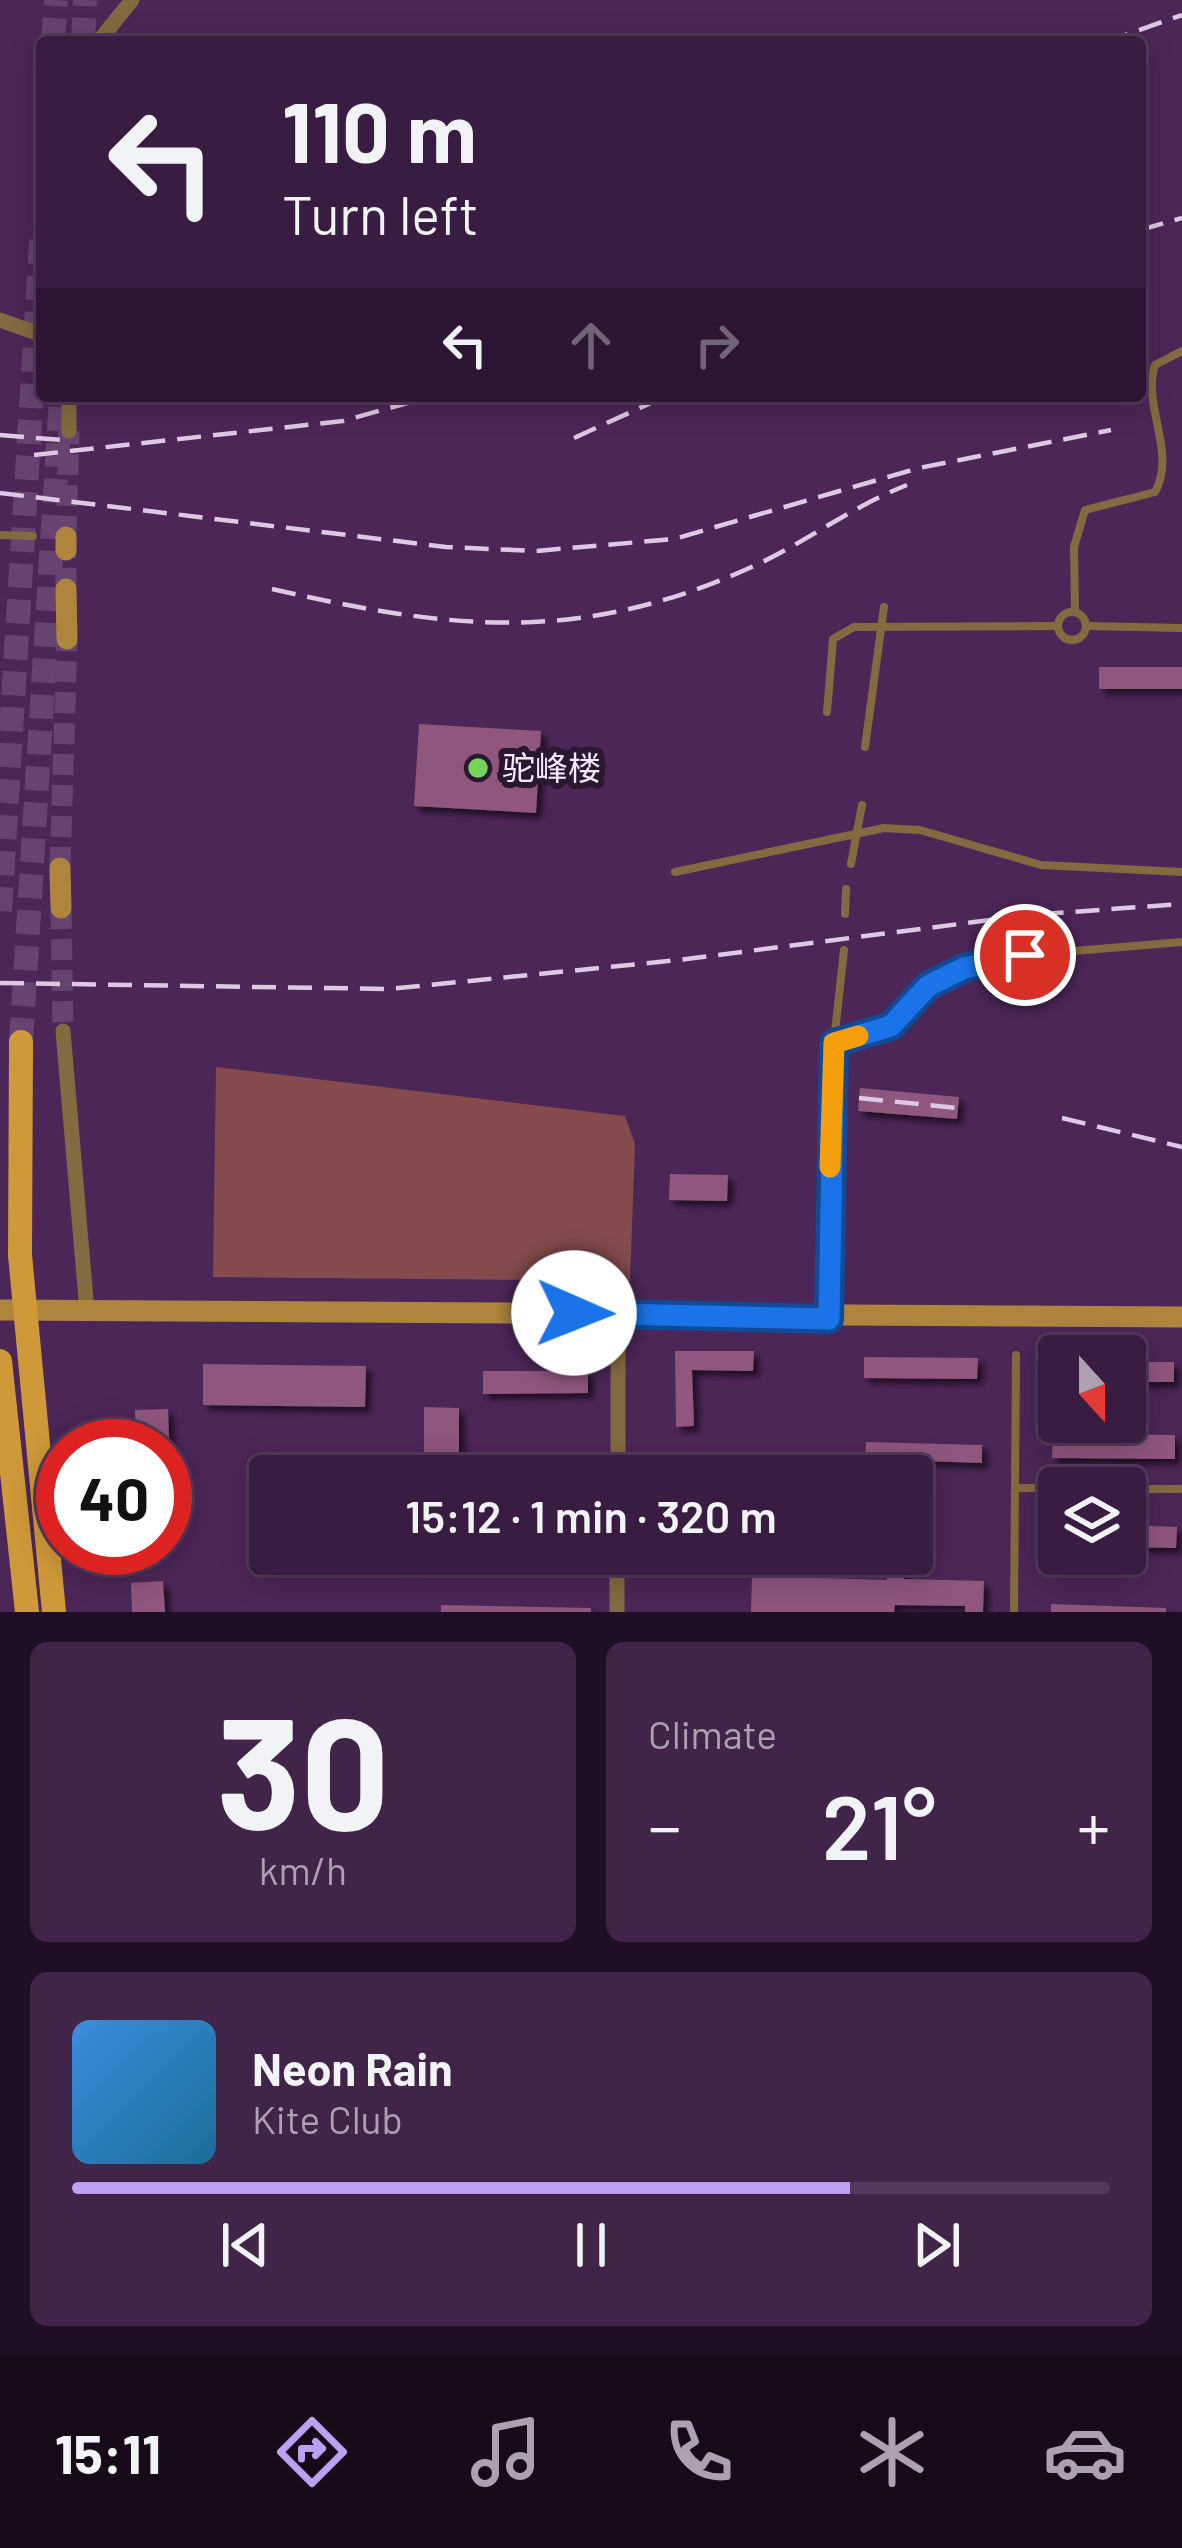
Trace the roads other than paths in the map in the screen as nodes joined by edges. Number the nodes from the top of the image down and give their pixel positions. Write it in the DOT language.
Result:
graph roads {
  1 [pos="132,0"];
  2 [pos="103,36"];
  3 [pos="0,320"];
  4 [pos="36,333"];
  5 [pos="1182,351"];
  6 [pos="69,402"];
  7 [pos="69,431"];
  8 [pos="0,535"];
  9 [pos="32,536"];
  10 [pos="66,589"];
  11 [pos="884,608"];
  12 [pos="1075,611"];
  13 [pos="1058,626"];
  14 [pos="1087,626"];
  15 [pos="884,627"];
  16 [pos="1182,628"];
  17 [pos="67,639"];
  18 [pos="827,712"];
  19 [pos="865,747"];
  20 [pos="862,805"];
  21 [pos="856,836"];
  22 [pos="851,864"];
  23 [pos="60,868"];
  24 [pos="675,872"];
  25 [pos="1182,872"];
  26 [pos="846,889"];
  27 [pos="62,908"];
  28 [pos="845,914"];
  29 [pos="1182,942"];
  30 [pos="844,950"];
  31 [pos="63,1031"];
  32 [pos="21,1042"];
  33 [pos="834,1043"];
  34 [pos="12,1311"];
  35 [pos="87,1312"];
  36 [pos="618,1314"];
  37 [pos="1182,1317"];
  38 [pos="829,1319"];
  39 [pos="1016,1355"];
  40 [pos="0,1361"];
  41 [pos="618,1455"];
  42 [pos="1015,1488"];
  43 [pos="1038,1488"];
  44 [pos="1146,1489"];
  45 [pos="1182,1489"];
  46 [pos="617,1575"];
  47 [pos="27,1612"];
  48 [pos="54,1612"];
  49 [pos="617,1612"];
  50 [pos="1014,1612"];
  1 -- 2 [label="street"];
  3 -- 4 [label="street"];
  5 -- 12 [label="lane"];
  6 -- 7 [label="street"];
  8 -- 9 [label="lane"];
  10 -- 17 [label="street"];
  11 -- 15 [label="lane"];
  12 -- 13 [label="lane"];
  12 -- 14 [label="lane"];
  13 -- 14 [label="lane"];
  13 -- 15 [label="lane"];
  14 -- 16 [label="lane"];
  15 -- 18 [label="lane"];
  15 -- 19 [label="lane"];
  20 -- 21 [label="lane"];
  21 -- 22 [label="lane"];
  21 -- 24 [label="lane"];
  21 -- 25 [label="lane"];
  23 -- 27 [label="street"];
  26 -- 28 [label="lane"];
  29 -- 33 [label="lane"];
  30 -- 33 [label="lane"];
  31 -- 35 [label="street"];
  32 -- 34 [label="main road"];
  33 -- 38 [label="lane"];
  34 -- 35 [label="street"];
  34 -- 48 [label="main road"];
  35 -- 36 [label="street"];
  36 -- 38 [label="street"];
  36 -- 41 [label="street"];
  37 -- 38 [label="street"];
  39 -- 42 [label="lane"];
  40 -- 47 [label="main road"];
  42 -- 43 [label="lane"];
  42 -- 50 [label="lane"];
  44 -- 45 [label="lane"];
  46 -- 49 [label="street"];
}
